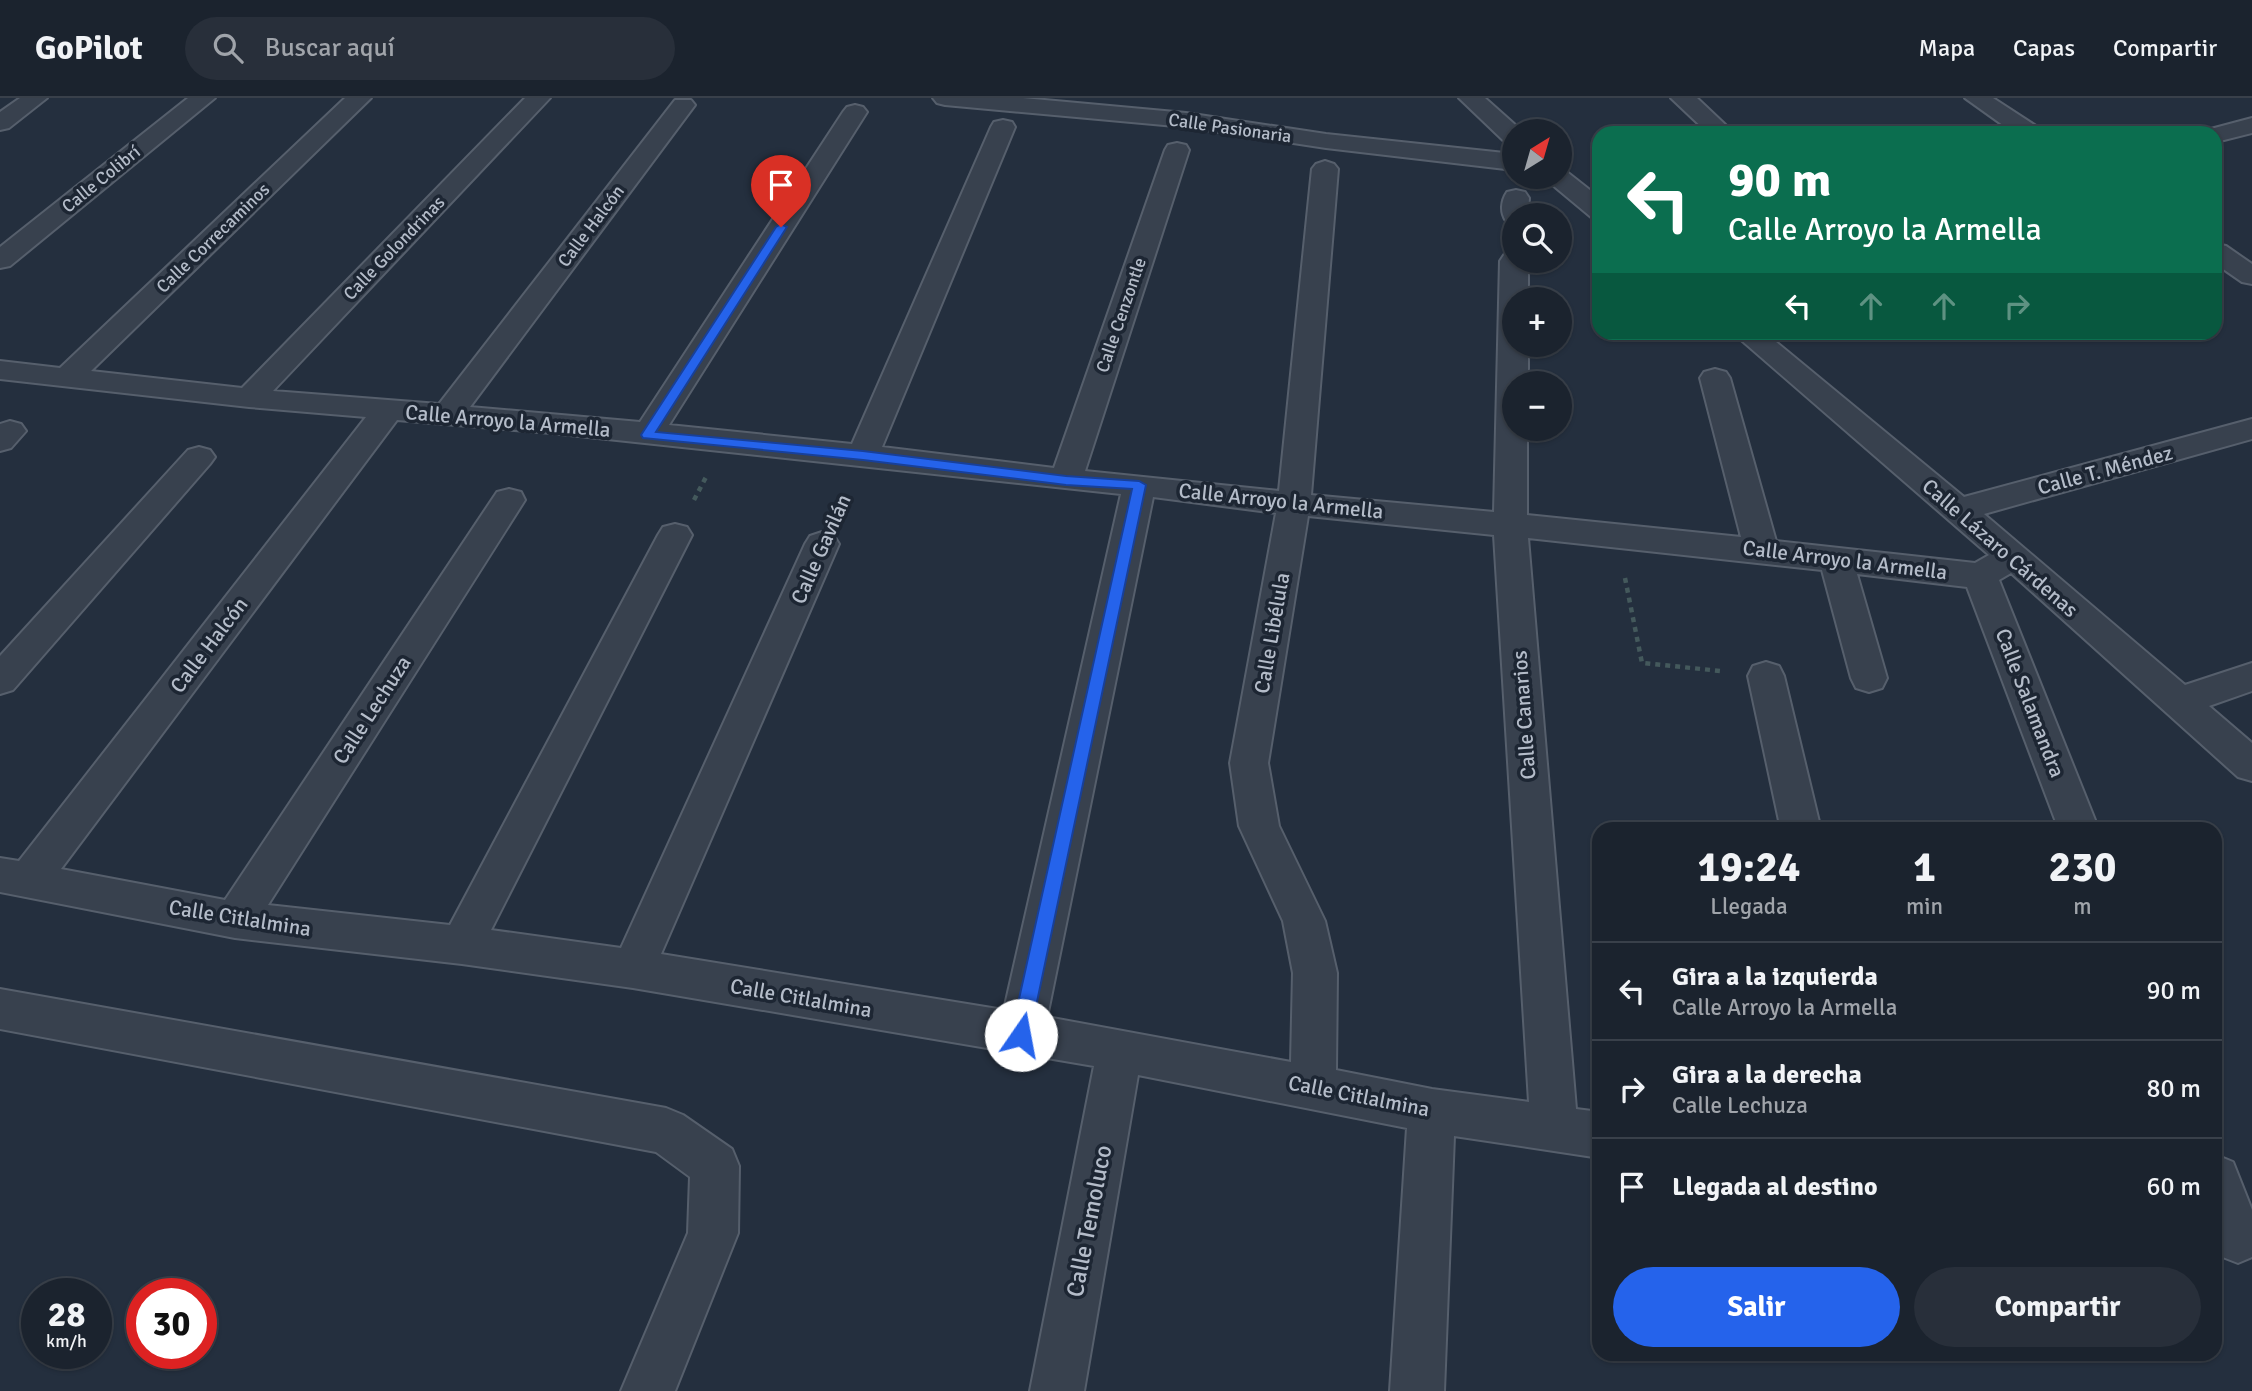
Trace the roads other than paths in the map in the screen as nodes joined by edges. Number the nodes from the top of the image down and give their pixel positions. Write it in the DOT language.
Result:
graph roads {
  1 [pos="35,98"];
  2 [pos="203,98"];
  3 [pos="359,98"];
  4 [pos="538,98"];
  5 [pos="945,98"];
  6 [pos="1471,98"];
  7 [pos="1683,98"];
  8 [pos="1977,98"];
  9 [pos="683,106"];
  10 [pos="855,112"];
  11 [pos="0,123"];
  12 [pos="2252,125"];
  13 [pos="1714,126"];
  14 [pos="2019,126"];
  15 [pos="1003,127"];
  16 [pos="1502,127"];
  17 [pos="2222,133"];
  18 [pos="1177,149"];
  19 [pos="1502,161"];
  20 [pos="1325,169"];
  21 [pos="1572,188"];
  22 [pos="1592,205"];
  23 [pos="2222,257"];
  24 [pos="0,260"];
  25 [pos="2252,276"];
  26 [pos="1755,340"];
  27 [pos="1513,357"];
  28 [pos="0,370"];
  29 [pos="67,378"];
  30 [pos="1715,378"];
  31 [pos="249,398"];
  32 [pos="388,410"];
  33 [pos="448,414"];
  34 [pos="2252,429"];
  35 [pos="647,435"];
  36 [pos="863,456"];
  37 [pos="199,457"];
  38 [pos="1066,480"];
  39 [pos="1139,485"];
  40 [pos="509,500"];
  41 [pos="1294,504"];
  42 [pos="1957,510"];
  43 [pos="1510,524"];
  44 [pos="675,536"];
  45 [pos="822,544"];
  46 [pos="1761,550"];
  47 [pos="2013,556"];
  48 [pos="1836,559"];
  49 [pos="1980,576"];
  50 [pos="1766,676"];
  51 [pos="2252,677"];
  52 [pos="1869,678"];
  53 [pos="0,680"];
  54 [pos="2177,702"];
  55 [pos="2252,766"];
  56 [pos="1799,822"];
  57 [pos="2076,822"];
  58 [pos="15,878"];
  59 [pos="235,920"];
  60 [pos="462,946"];
  61 [pos="633,969"];
  62 [pos="0,1009"];
  63 [pos="1021,1035"];
  64 [pos="1120,1050"];
  65 [pos="1313,1086"];
  66 [pos="1432,1111"];
  67 [pos="1555,1128"];
  68 [pos="1592,1134"];
  69 [pos="2222,1197"];
  70 [pos="2235,1237"];
  71 [pos="648,1391"];
  72 [pos="1057,1391"];
  73 [pos="1417,1391"];
  1 -- 11 [label="street"];
  2 -- 24 [label="street, Calle Colibrí"];
  3 -- 29 [label="street, Calle Correcaminos"];
  4 -- 31 [label="street, Calle Golondrinas"];
  5 -- 19 [label="street, Calle Pasionaria"];
  6 -- 16 [label="street"];
  7 -- 13 [label="street"];
  8 -- 14 [label="street"];
  9 -- 33 [label="street, Calle Halcón"];
  10 -- 35 [label="street"];
  12 -- 17 [label="street"];
  15 -- 36 [label="street"];
  18 -- 38 [label="street, Calle Cenzontle"];
  20 -- 41 [label="street, Calle Libélula"];
  21 -- 22 [label="street"];
  23 -- 25 [label="street"];
  26 -- 42 [label="street, Calle Lázaro Cárdenas"];
  27 -- 43 [label="street, Calle Canarios"];
  28 -- 29 [label="street, Calle Arroyo la Armella"];
  29 -- 31 [label="street, Calle Arroyo la Armella"];
  30 -- 46 [label="street"];
  31 -- 32 [label="street, Calle Arroyo la Armella"];
  32 -- 33 [label="street, Calle Arroyo la Armella"];
  32 -- 58 [label="street, Calle Halcón"];
  33 -- 35 [label="street, Calle Arroyo la Armella"];
  34 -- 42 [label="street, Calle T. Méndez"];
  35 -- 36 [label="street, Calle Arroyo la Armella"];
  36 -- 38 [label="street, Calle Arroyo la Armella"];
  37 -- 53 [label="street"];
  38 -- 39 [label="street, Calle Arroyo la Armella"];
  39 -- 41 [label="street, Calle Arroyo la Armella"];
  39 -- 63 [label="street"];
  40 -- 59 [label="street, Calle Lechuza"];
  41 -- 43 [label="street, Calle Arroyo la Armella"];
  41 -- 65 [label="street, Calle Libélula"];
  42 -- 47 [label="street, Calle Lázaro Cárdenas"];
  43 -- 46 [label="street, Calle Arroyo la Armella"];
  43 -- 67 [label="street, Calle Canarios"];
  44 -- 60 [label="street"];
  45 -- 61 [label="street, Calle Gavilán"];
  46 -- 48 [label="street, Calle Arroyo la Armella"];
  47 -- 49 [label="street"];
  47 -- 54 [label="street, Calle Lázaro Cárdenas"];
  48 -- 49 [label="street, Calle Arroyo la Armella"];
  48 -- 52 [label="street"];
  49 -- 57 [label="street, Calle Salamandra"];
  50 -- 56 [label="street"];
  51 -- 54 [label="street"];
  54 -- 55 [label="street, Calle Lázaro Cárdenas"];
  58 -- 59 [label="street, Calle Citlalmina"];
  59 -- 60 [label="street, Calle Citlalmina"];
  60 -- 61 [label="street, Calle Citlalmina"];
  61 -- 63 [label="street, Calle Citlalmina"];
  62 -- 71 [label="street"];
  63 -- 64 [label="street, Calle Citlalmina"];
  64 -- 65 [label="street, Calle Citlalmina"];
  64 -- 72 [label="street, Calle Temoluco"];
  65 -- 66 [label="street, Calle Citlalmina"];
  66 -- 67 [label="street, Calle Citlalmina"];
  66 -- 73 [label="street"];
  67 -- 68 [label="street, Calle Citlalmina"];
  69 -- 70 [label="street"];
}
